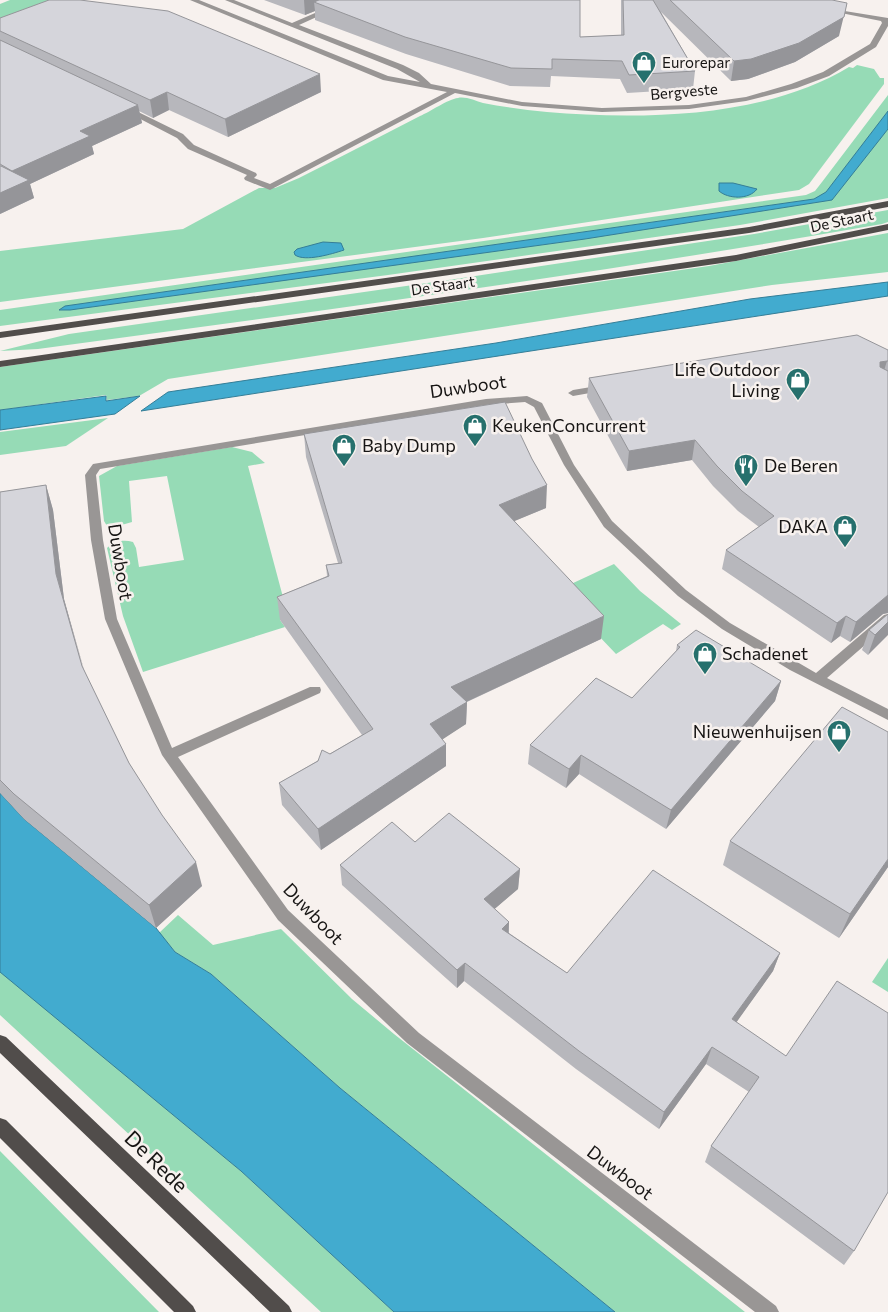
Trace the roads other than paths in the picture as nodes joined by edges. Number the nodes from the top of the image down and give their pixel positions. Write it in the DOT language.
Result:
graph roads {
  1 [pos="193,0"];
  2 [pos="228,0"];
  3 [pos="351,0"];
  4 [pos="823,8"];
  5 [pos="886,20"];
  6 [pos="293,25"];
  7 [pos="428,84"];
  8 [pos="454,91"];
  9 [pos="117,106"];
  10 [pos="888,204"];
  11 [pos="888,227"];
  12 [pos="0,336"];
  13 [pos="0,364"];
  14 [pos="612,387"];
  15 [pos="573,393"];
  16 [pos="888,618"];
  17 [pos="817,679"];
  18 [pos="315,690"];
  19 [pos="885,709"];
  20 [pos="168,755"];
  21 [pos="0,1042"];
  22 [pos="0,1126"];
  23 [pos="187,1312"];
  24 [pos="283,1312"];
  25 [pos="770,1312"];
  1 -- 7 [label="street, Bergveste"];
  2 -- 6 [label="street, Bergveste"];
  3 -- 6 [label="street"];
  4 -- 5 [label="street"];
  5 -- 8 [label="street, Bergveste"];
  6 -- 7 [label="street, Bergveste"];
  7 -- 8 [label="street, Bergveste"];
  8 -- 9 [label="street"];
  10 -- 12 [label="main road, De Staart"];
  11 -- 13 [label="main road, De Staart"];
  14 -- 15 [label="street"];
  16 -- 17 [label="street"];
  17 -- 19 [label="street, Duwboot"];
  17 -- 20 [label="street, Duwboot"];
  18 -- 20 [label="street"];
  20 -- 25 [label="street, Duwboot"];
  21 -- 24 [label="main road, De Rede"];
  22 -- 23 [label="main road"];
}
